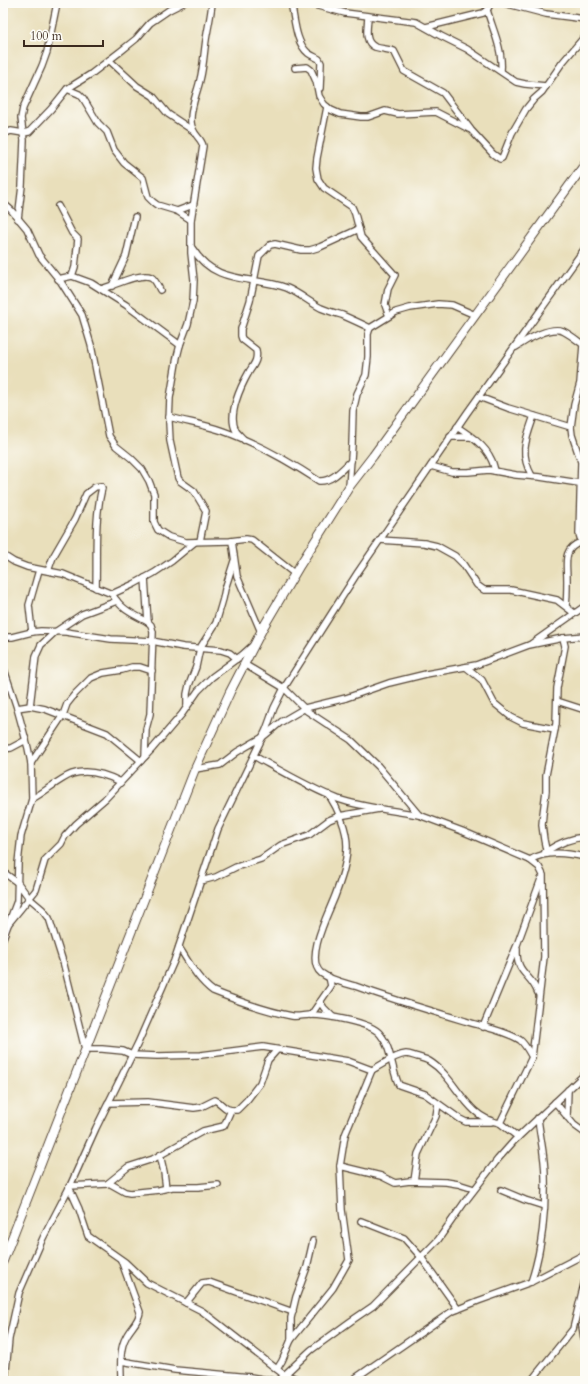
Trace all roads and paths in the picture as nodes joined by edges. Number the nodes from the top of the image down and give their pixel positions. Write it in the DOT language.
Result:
graph roads {
  1 [pos="57,3"];
  2 [pos="183,3"];
  3 [pos="212,3"];
  4 [pos="291,3"];
  5 [pos="306,3"];
  6 [pos="491,3"];
  7 [pos="504,3"];
  8 [pos="487,10"];
  9 [pos="368,16"];
  10 [pos="585,19"];
  11 [pos="426,27"];
  12 [pos="585,36"];
  13 [pos="109,60"];
  14 [pos="295,68"];
  15 [pos="500,71"];
  16 [pos="538,86"];
  17 [pos="546,86"];
  18 [pos="67,89"];
  19 [pos="542,92"];
  20 [pos="319,96"];
  21 [pos="327,107"];
  22 [pos="192,130"];
  23 [pos="471,130"];
  24 [pos="23,133"];
  25 [pos="3,134"];
  26 [pos="585,164"];
  27 [pos="3,203"];
  28 [pos="193,205"];
  29 [pos="58,206"];
  30 [pos="176,210"];
  31 [pos="135,217"];
  32 [pos="18,218"];
  33 [pos="191,220"];
  34 [pos="359,229"];
  35 [pos="191,247"];
  36 [pos="585,248"];
  37 [pos="72,276"];
  38 [pos="58,279"];
  39 [pos="254,280"];
  40 [pos="111,286"];
  41 [pos="101,289"];
  42 [pos="160,290"];
  43 [pos="110,294"];
  44 [pos="475,315"];
  45 [pos="389,316"];
  46 [pos="370,328"];
  47 [pos="180,345"];
  48 [pos="584,345"];
  49 [pos="514,349"];
  50 [pos="585,385"];
  51 [pos="579,390"];
  52 [pos="479,397"];
  53 [pos="534,416"];
  54 [pos="169,417"];
  55 [pos="458,427"];
  56 [pos="571,427"];
  57 [pos="470,437"];
  58 [pos="450,438"];
  59 [pos="244,440"];
  60 [pos="351,461"];
  61 [pos="431,466"];
  62 [pos="495,471"];
  63 [pos="532,476"];
  64 [pos="583,484"];
  65 [pos="349,487"];
  66 [pos="380,540"];
  67 [pos="198,541"];
  68 [pos="232,541"];
  69 [pos="581,542"];
  70 [pos="585,553"];
  71 [pos="3,555"];
  72 [pos="234,561"];
  73 [pos="39,570"];
  74 [pos="48,571"];
  75 [pos="295,574"];
  76 [pos="145,578"];
  77 [pos="96,588"];
  78 [pos="112,594"];
  79 [pos="117,601"];
  80 [pos="566,606"];
  81 [pos="585,606"];
  82 [pos="574,613"];
  83 [pos="148,622"];
  84 [pos="32,632"];
  85 [pos="55,632"];
  86 [pos="261,632"];
  87 [pos="585,636"];
  88 [pos="3,637"];
  89 [pos="563,638"];
  90 [pos="152,641"];
  91 [pos="529,645"];
  92 [pos="200,648"];
  93 [pos="240,661"];
  94 [pos="3,666"];
  95 [pos="466,667"];
  96 [pos="152,671"];
  97 [pos="4,673"];
  98 [pos="284,688"];
  99 [pos="557,702"];
  100 [pos="30,706"];
  101 [pos="187,707"];
  102 [pos="17,708"];
  103 [pos="305,708"];
  104 [pos="585,710"];
  105 [pos="63,715"];
  106 [pos="555,729"];
  107 [pos="263,737"];
  108 [pos="26,740"];
  109 [pos="28,748"];
  110 [pos="3,749"];
  111 [pos="38,750"];
  112 [pos="145,756"];
  113 [pos="254,756"];
  114 [pos="141,761"];
  115 [pos="31,763"];
  116 [pos="195,769"];
  117 [pos="121,782"];
  118 [pos="329,795"];
  119 [pos="32,799"];
  120 [pos="378,809"];
  121 [pos="419,815"];
  122 [pos="339,816"];
  123 [pos="585,837"];
  124 [pos="545,853"];
  125 [pos="585,857"];
  126 [pos="530,860"];
  127 [pos="3,872"];
  128 [pos="543,876"];
  129 [pos="201,881"];
  130 [pos="18,883"];
  131 [pos="29,898"];
  132 [pos="9,923"];
  133 [pos="3,938"];
  134 [pos="517,945"];
  135 [pos="179,947"];
  136 [pos="329,977"];
  137 [pos="539,995"];
  138 [pos="320,1002"];
  139 [pos="311,1015"];
  140 [pos="333,1017"];
  141 [pos="483,1027"];
  142 [pos="85,1049"];
  143 [pos="277,1050"];
  144 [pos="132,1055"];
  145 [pos="532,1058"];
  146 [pos="391,1060"];
  147 [pos="372,1070"];
  148 [pos="585,1074"];
  149 [pos="568,1090"];
  150 [pos="555,1102"];
  151 [pos="108,1103"];
  152 [pos="438,1104"];
  153 [pos="231,1110"];
  154 [pos="567,1117"];
  155 [pos="538,1118"];
  156 [pos="492,1122"];
  157 [pos="500,1123"];
  158 [pos="585,1133"];
  159 [pos="518,1137"];
  160 [pos="160,1156"];
  161 [pos="340,1166"];
  162 [pos="414,1181"];
  163 [pos="109,1183"];
  164 [pos="218,1185"];
  165 [pos="70,1187"];
  166 [pos="166,1188"];
  167 [pos="474,1189"];
  168 [pos="501,1190"];
  169 [pos="544,1206"];
  170 [pos="361,1220"];
  171 [pos="313,1241"];
  172 [pos="585,1254"];
  173 [pos="421,1257"];
  174 [pos="121,1260"];
  175 [pos="3,1262"];
  176 [pos="585,1280"];
  177 [pos="531,1282"];
  178 [pos="186,1303"];
  179 [pos="458,1309"];
  180 [pos="293,1312"];
  181 [pos="583,1325"];
  182 [pos="573,1329"];
  183 [pos="291,1340"];
  184 [pos="585,1344"];
  185 [pos="121,1361"];
  186 [pos="277,1369"];
  187 [pos="283,1374"];
  188 [pos="6,1381"];
  189 [pos="121,1381"];
  190 [pos="274,1381"];
  191 [pos="278,1381"];
  192 [pos="303,1381"];
  193 [pos="351,1381"];
  194 [pos="530,1381"];
  1 -- 24 [label="street"];
  2 -- 13 [label="street"];
  3 -- 22 [label="street"];
  4 -- 20 [label="street"];
  5 -- 9 [label="street"];
  6 -- 8 [label="street"];
  7 -- 10 [label="street"];
  8 -- 11 [label="street"];
  8 -- 15 [label="street"];
  9 -- 11 [label="street"];
  9 -- 23 [label="street"];
  11 -- 15 [label="street"];
  12 -- 17 [label="street"];
  13 -- 18 [label="street"];
  13 -- 22 [label="street"];
  14 -- 20 [label="street"];
  15 -- 16 [label="street"];
  16 -- 17 [label="street"];
  16 -- 19 [label="street"];
  17 -- 19 [label="street"];
  18 -- 24 [label="street"];
  18 -- 30 [label="street"];
  19 -- 23 [label="street"];
  20 -- 21 [label="street"];
  21 -- 23 [label="street"];
  21 -- 34 [label="street"];
  22 -- 28 [label="street"];
  24 -- 25 [label="street"];
  24 -- 32 [label="street"];
  26 -- 44 [label="highway"];
  27 -- 32 [label="street"];
  28 -- 30 [label="street"];
  28 -- 33 [label="street"];
  29 -- 37 [label="street"];
  30 -- 33 [label="street"];
  31 -- 40 [label="street"];
  32 -- 38 [label="street"];
  33 -- 35 [label="street"];
  34 -- 39 [label="street"];
  34 -- 45 [label="street"];
  35 -- 39 [label="street"];
  35 -- 47 [label="street"];
  36 -- 49 [label="street"];
  37 -- 38 [label="street"];
  37 -- 41 [label="street"];
  38 -- 67 [label="street"];
  39 -- 46 [label="street"];
  39 -- 59 [label="street"];
  40 -- 41 [label="street"];
  40 -- 42 [label="street"];
  40 -- 43 [label="street"];
  41 -- 43 [label="street"];
  43 -- 47 [label="street"];
  44 -- 45 [label="street"];
  44 -- 65 [label="highway"];
  45 -- 46 [label="street"];
  46 -- 60 [label="street"];
  47 -- 54 [label="street"];
  48 -- 49 [label="street"];
  48 -- 51 [label="street"];
  49 -- 52 [label="street"];
  50 -- 51 [label="street"];
  51 -- 56 [label="street"];
  52 -- 53 [label="street"];
  52 -- 55 [label="street"];
  53 -- 56 [label="street"];
  53 -- 63 [label="street"];
  54 -- 59 [label="street"];
  54 -- 67 [label="street"];
  55 -- 57 [label="street"];
  55 -- 58 [label="street"];
  56 -- 64 [label="street"];
  57 -- 58 [label="street"];
  57 -- 62 [label="street"];
  58 -- 61 [label="street"];
  59 -- 60 [label="street"];
  60 -- 65 [label="street"];
  61 -- 62 [label="street"];
  61 -- 66 [label="street"];
  62 -- 63 [label="street"];
  63 -- 64 [label="street"];
  64 -- 69 [label="street"];
  65 -- 75 [label="highway"];
  66 -- 80 [label="street"];
  66 -- 98 [label="street"];
  67 -- 68 [label="street"];
  67 -- 76 [label="street"];
  68 -- 72 [label="street"];
  68 -- 75 [label="street"];
  69 -- 70 [label="street"];
  69 -- 80 [label="street"];
  71 -- 73 [label="street"];
  72 -- 86 [label="street"];
  72 -- 92 [label="street"];
  73 -- 74 [label="street"];
  73 -- 84 [label="street"];
  74 -- 77 [label="street"];
  74 -- 77 [label="street"];
  75 -- 86 [label="highway"];
  76 -- 78 [label="street"];
  76 -- 83 [label="street"];
  77 -- 78 [label="street"];
  78 -- 79 [label="street"];
  79 -- 83 [label="street"];
  79 -- 85 [label="street"];
  80 -- 82 [label="street"];
  81 -- 82 [label="street"];
  82 -- 91 [label="street"];
  83 -- 90 [label="street"];
  84 -- 85 [label="street"];
  84 -- 88 [label="street"];
  85 -- 90 [label="street"];
  85 -- 100 [label="street"];
  86 -- 93 [label="highway"];
  87 -- 89 [label="street"];
  89 -- 91 [label="street"];
  89 -- 99 [label="street"];
  90 -- 92 [label="street"];
  90 -- 96 [label="street"];
  91 -- 95 [label="street"];
  92 -- 93 [label="street"];
  92 -- 101 [label="street"];
  93 -- 98 [label="street"];
  93 -- 101 [label="street"];
  93 -- 116 [label="highway"];
  94 -- 97 [label="street"];
  95 -- 103 [label="street"];
  95 -- 106 [label="street"];
  96 -- 105 [label="street"];
  96 -- 112 [label="street"];
  97 -- 102 [label="street"];
  98 -- 103 [label="street"];
  98 -- 107 [label="street"];
  99 -- 104 [label="street"];
  99 -- 106 [label="street"];
  100 -- 102 [label="street"];
  100 -- 105 [label="street"];
  101 -- 112 [label="street"];
  102 -- 108 [label="street"];
  103 -- 107 [label="street"];
  103 -- 121 [label="street"];
  105 -- 111 [label="street"];
  105 -- 114 [label="street"];
  106 -- 124 [label="street"];
  107 -- 113 [label="street"];
  107 -- 116 [label="street"];
  108 -- 109 [label="street"];
  108 -- 110 [label="street"];
  109 -- 111 [label="street"];
  109 -- 115 [label="street"];
  111 -- 115 [label="street"];
  112 -- 114 [label="street"];
  113 -- 118 [label="street"];
  113 -- 129 [label="street"];
  114 -- 117 [label="street"];
  115 -- 119 [label="street"];
  116 -- 142 [label="highway"];
  117 -- 119 [label="street"];
  117 -- 131 [label="street"];
  118 -- 120 [label="street"];
  118 -- 122 [label="street"];
  119 -- 130 [label="street"];
  120 -- 121 [label="street"];
  120 -- 122 [label="street"];
  121 -- 126 [label="street"];
  122 -- 129 [label="street"];
  122 -- 136 [label="street"];
  123 -- 124 [label="street"];
  124 -- 125 [label="street"];
  124 -- 126 [label="street"];
  126 -- 128 [label="street"];
  127 -- 130 [label="street"];
  128 -- 134 [label="street"];
  128 -- 137 [label="street"];
  129 -- 135 [label="street"];
  130 -- 131 [label="street"];
  130 -- 132 [label="street"];
  131 -- 132 [label="street"];
  131 -- 142 [label="street"];
  132 -- 133 [label="street"];
  134 -- 137 [label="street"];
  134 -- 141 [label="street"];
  135 -- 139 [label="street"];
  135 -- 144 [label="street"];
  136 -- 138 [label="street"];
  136 -- 141 [label="street"];
  137 -- 145 [label="street"];
  138 -- 139 [label="street"];
  138 -- 140 [label="street"];
  139 -- 140 [label="street"];
  140 -- 146 [label="street"];
  141 -- 145 [label="street"];
  142 -- 144 [label="street"];
  142 -- 175 [label="highway"];
  143 -- 144 [label="street"];
  143 -- 147 [label="street"];
  143 -- 153 [label="street"];
  144 -- 151 [label="street"];
  145 -- 157 [label="street"];
  146 -- 147 [label="street"];
  146 -- 152 [label="street"];
  146 -- 156 [label="street"];
  147 -- 161 [label="street"];
  148 -- 149 [label="street"];
  149 -- 150 [label="street"];
  149 -- 154 [label="street"];
  150 -- 154 [label="street"];
  150 -- 155 [label="street"];
  151 -- 153 [label="street"];
  151 -- 165 [label="street"];
  152 -- 156 [label="street"];
  152 -- 162 [label="street"];
  153 -- 160 [label="street"];
  154 -- 158 [label="street"];
  155 -- 159 [label="street"];
  155 -- 169 [label="street"];
  156 -- 157 [label="street"];
  157 -- 159 [label="street"];
  159 -- 167 [label="street"];
  160 -- 163 [label="street"];
  160 -- 166 [label="street"];
  161 -- 162 [label="street"];
  161 -- 183 [label="street"];
  162 -- 167 [label="street"];
  163 -- 165 [label="street"];
  163 -- 166 [label="street"];
  164 -- 166 [label="street"];
  165 -- 174 [label="street"];
  165 -- 188 [label="street"];
  167 -- 173 [label="street"];
  168 -- 169 [label="street"];
  169 -- 177 [label="street"];
  170 -- 173 [label="street"];
  171 -- 180 [label="street"];
  172 -- 177 [label="street"];
  173 -- 179 [label="street"];
  173 -- 187 [label="street"];
  174 -- 178 [label="street"];
  174 -- 185 [label="street"];
  176 -- 182 [label="street"];
  177 -- 179 [label="street"];
  178 -- 180 [label="street"];
  178 -- 186 [label="street"];
  179 -- 193 [label="street"];
  180 -- 183 [label="street"];
  181 -- 182 [label="street"];
  181 -- 184 [label="street"];
  182 -- 194 [label="street"];
  183 -- 186 [label="street"];
  185 -- 189 [label="street"];
  185 -- 190 [label="street"];
  186 -- 187 [label="street"];
  187 -- 191 [label="street"];
  187 -- 192 [label="street"];
}
